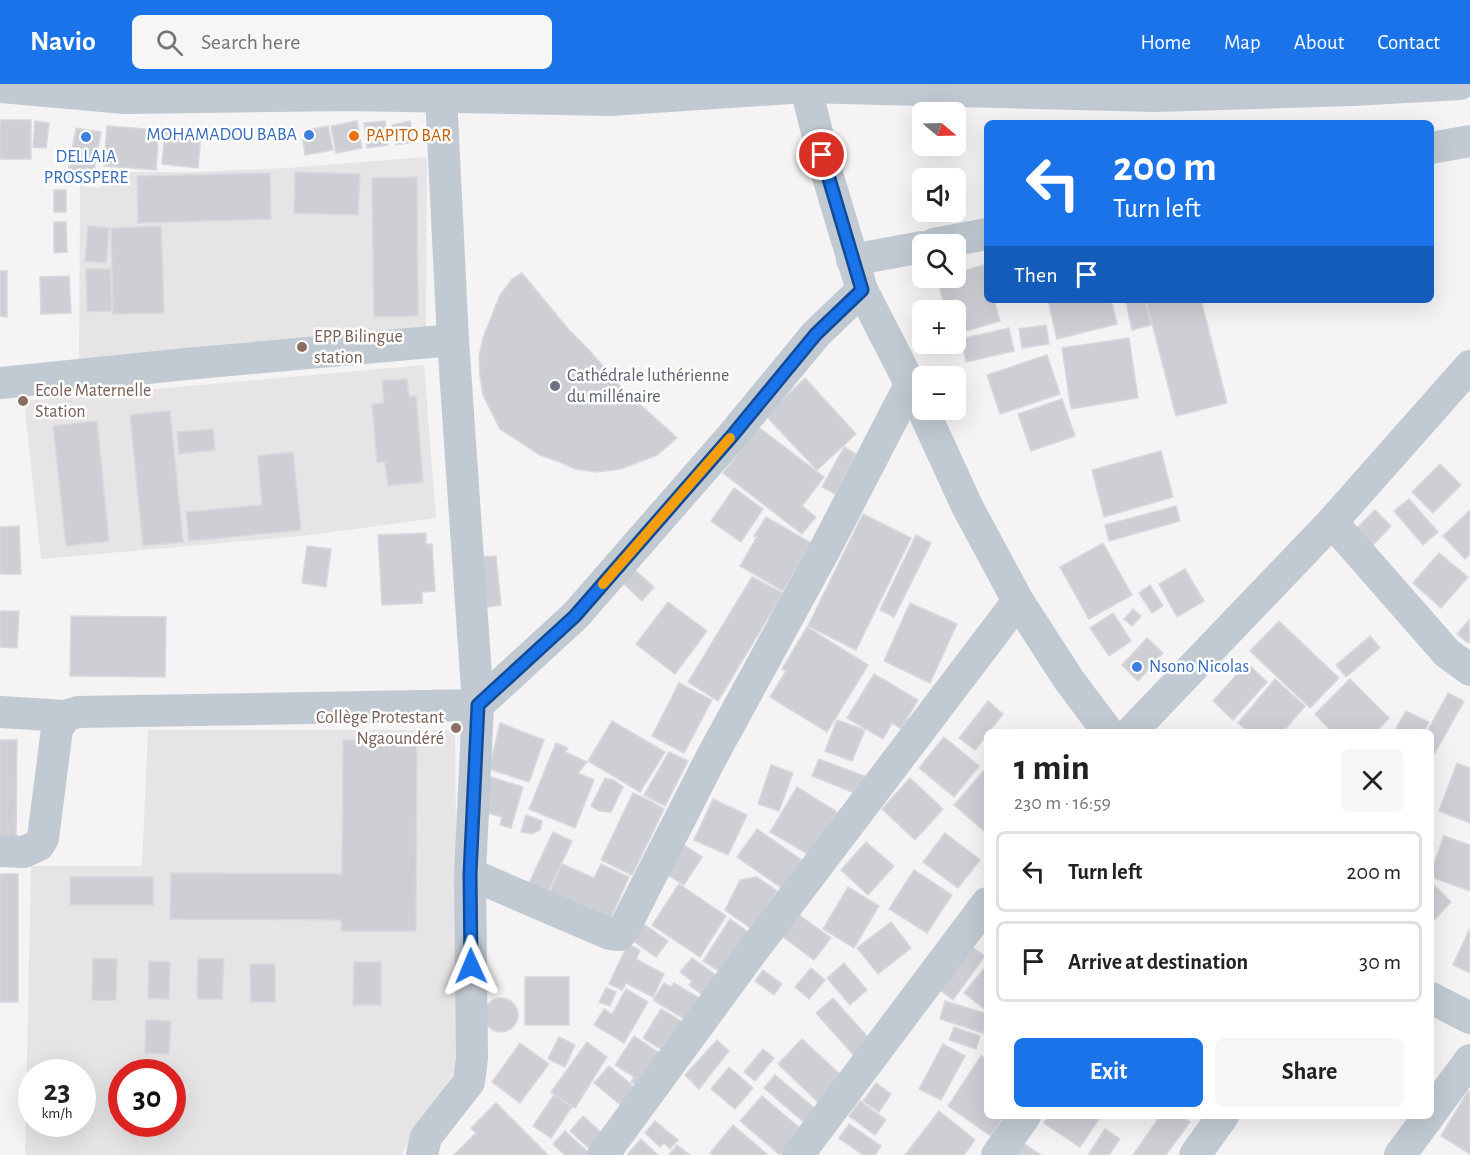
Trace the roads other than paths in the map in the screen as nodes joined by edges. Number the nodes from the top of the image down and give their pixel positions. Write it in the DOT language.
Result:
graph roads {
  1 [pos="1460,84"];
  2 [pos="805,86"];
  3 [pos="0,87"];
  4 [pos="348,89"];
  5 [pos="125,91"];
  6 [pos="610,92"];
  7 [pos="441,96"];
  8 [pos="1470,141"];
  9 [pos="1434,147"];
  10 [pos="984,235"];
  11 [pos="966,238"];
  12 [pos="912,249"];
  13 [pos="852,260"];
  14 [pos="862,290"];
  15 [pos="453,340"];
  16 [pos="1470,366"];
  17 [pos="0,383"];
  18 [pos="912,386"];
  19 [pos="912,411"];
  20 [pos="928,420"];
  21 [pos="1332,522"];
  22 [pos="1018,601"];
  23 [pos="1470,670"];
  24 [pos="478,705"];
  25 [pos="0,712"];
  26 [pos="65,716"];
  27 [pos="1106,729"];
  28 [pos="1134,729"];
  29 [pos="0,851"];
  30 [pos="470,874"];
  31 [pos="984,907"];
  32 [pos="1434,1000"];
  33 [pos="1470,1018"];
  34 [pos="1470,1059"];
  35 [pos="1434,1108"];
  36 [pos="1023,1119"];
  37 [pos="1221,1119"];
  38 [pos="1426,1119"];
  39 [pos="422,1155"];
  40 [pos="603,1155"];
  41 [pos="798,1155"];
  42 [pos="997,1155"];
  43 [pos="1195,1155"];
  44 [pos="1400,1155"];
  1 -- 2 [label="street"];
  2 -- 6 [label="street"];
  2 -- 13 [label="street"];
  3 -- 5 [label="street"];
  4 -- 5 [label="street"];
  4 -- 7 [label="street"];
  6 -- 7 [label="street"];
  7 -- 15 [label="street"];
  8 -- 9 [label="street"];
  10 -- 11 [label="street"];
  12 -- 13 [label="street"];
  13 -- 14 [label="street"];
  14 -- 18 [label="street"];
  14 -- 24 [label="street"];
  15 -- 17 [label="street"];
  15 -- 24 [label="street"];
  16 -- 21 [label="street"];
  19 -- 30 [label="street"];
  20 -- 22 [label="street"];
  21 -- 23 [label="street"];
  21 -- 28 [label="street"];
  22 -- 27 [label="street"];
  22 -- 40 [label="street"];
  24 -- 26 [label="street"];
  24 -- 30 [label="street"];
  25 -- 26 [label="street"];
  26 -- 29 [label="street"];
  30 -- 39 [label="street"];
  31 -- 41 [label="street"];
  32 -- 33 [label="street"];
  34 -- 35 [label="street"];
  36 -- 42 [label="street"];
  37 -- 43 [label="street"];
  38 -- 44 [label="street"];
}
